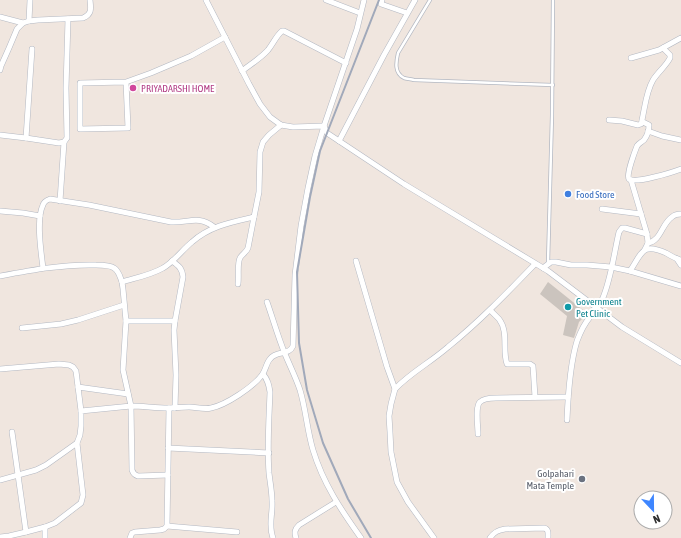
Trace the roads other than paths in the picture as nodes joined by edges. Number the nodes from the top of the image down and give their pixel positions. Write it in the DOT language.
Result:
graph roads {
  1 [pos="30,0"];
  2 [pos="90,0"];
  3 [pos="206,0"];
  4 [pos="326,0"];
  5 [pos="364,0"];
  6 [pos="382,0"];
  7 [pos="415,0"];
  8 [pos="430,0"];
  9 [pos="553,0"];
  10 [pos="360,13"];
  11 [pos="407,13"];
  12 [pos="0,17"];
  13 [pos="68,19"];
  14 [pos="29,21"];
  15 [pos="23,23"];
  16 [pos="225,37"];
  17 [pos="681,38"];
  18 [pos="663,48"];
  19 [pos="32,49"];
  20 [pos="631,58"];
  21 [pos="346,63"];
  22 [pos="0,70"];
  23 [pos="242,71"];
  24 [pos="126,82"];
  25 [pos="553,85"];
  26 [pos="609,120"];
  27 [pos="642,121"];
  28 [pos="281,125"];
  29 [pos="324,126"];
  30 [pos="648,131"];
  31 [pos="0,135"];
  32 [pos="26,138"];
  33 [pos="681,140"];
  34 [pos="339,141"];
  35 [pos="64,142"];
  36 [pos="681,170"];
  37 [pos="631,180"];
  38 [pos="60,201"];
  39 [pos="602,208"];
  40 [pos="0,211"];
  41 [pos="641,214"];
  42 [pos="681,214"];
  43 [pos="40,216"];
  44 [pos="254,217"];
  45 [pos="214,227"];
  46 [pos="647,234"];
  47 [pos="648,243"];
  48 [pos="645,249"];
  49 [pos="679,259"];
  50 [pos="172,261"];
  51 [pos="356,261"];
  52 [pos="536,264"];
  53 [pos="548,264"];
  54 [pos="681,266"];
  55 [pos="611,267"];
  56 [pos="42,268"];
  57 [pos="543,268"];
  58 [pos="630,271"];
  59 [pos="0,276"];
  60 [pos="122,282"];
  61 [pos="238,284"];
  62 [pos="681,286"];
  63 [pos="267,302"];
  64 [pos="124,305"];
  65 [pos="598,309"];
  66 [pos="490,310"];
  67 [pos="126,321"];
  68 [pos="175,321"];
  69 [pos="22,328"];
  70 [pos="284,352"];
  71 [pos="681,363"];
  72 [pos="0,369"];
  73 [pos="263,374"];
  74 [pos="78,387"];
  75 [pos="395,389"];
  76 [pos="128,394"];
  77 [pos="535,397"];
  78 [pos="568,397"];
  79 [pos="131,406"];
  80 [pos="169,408"];
  81 [pos="175,408"];
  82 [pos="81,411"];
  83 [pos="567,420"];
  84 [pos="12,432"];
  85 [pos="478,434"];
  86 [pos="77,443"];
  87 [pos="168,448"];
  88 [pos="269,452"];
  89 [pos="17,475"];
  90 [pos="168,475"];
  91 [pos="0,480"];
  92 [pos="336,502"];
  93 [pos="167,526"];
  94 [pos="45,527"];
  95 [pos="26,532"];
  96 [pos="237,532"];
  97 [pos="0,537"];
  98 [pos="45,538"];
  99 [pos="130,538"];
  100 [pos="272,538"];
  101 [pos="296,538"];
  102 [pos="361,538"];
  103 [pos="434,538"];
  104 [pos="490,538"];
  105 [pos="548,538"];
  1 -- 14 [label="street"];
  2 -- 13 [label="street"];
  3 -- 16 [label="street"];
  4 -- 10 [label="street"];
  5 -- 10 [label="street"];
  6 -- 11 [label="street"];
  7 -- 11 [label="street"];
  8 -- 25 [label="lane"];
  9 -- 25 [label="lane"];
  10 -- 21 [label="street"];
  11 -- 34 [label="street"];
  12 -- 15 [label="street"];
  13 -- 14 [label="street"];
  13 -- 35 [label="street"];
  14 -- 15 [label="street"];
  15 -- 22 [label="street"];
  16 -- 23 [label="street"];
  16 -- 24 [label="street"];
  17 -- 18 [label="street"];
  18 -- 20 [label="street"];
  18 -- 27 [label="street"];
  19 -- 32 [label="street"];
  21 -- 23 [label="street"];
  21 -- 29 [label="street"];
  23 -- 28 [label="street"];
  24 -- 24 [label="street"];
  25 -- 53 [label="lane"];
  26 -- 27 [label="street"];
  27 -- 30 [label="street"];
  28 -- 29 [label="street"];
  28 -- 44 [label="street"];
  29 -- 34 [label="street"];
  29 -- 70 [label="street"];
  30 -- 33 [label="street"];
  30 -- 37 [label="street"];
  31 -- 32 [label="street"];
  32 -- 35 [label="street"];
  34 -- 52 [label="street"];
  35 -- 38 [label="street"];
  36 -- 37 [label="street"];
  37 -- 41 [label="street"];
  38 -- 43 [label="street"];
  38 -- 45 [label="street"];
  39 -- 41 [label="street"];
  40 -- 43 [label="street"];
  41 -- 46 [label="street"];
  42 -- 47 [label="street"];
  43 -- 56 [label="street"];
  44 -- 45 [label="street"];
  44 -- 61 [label="street"];
  45 -- 50 [label="street"];
  46 -- 47 [label="street"];
  46 -- 55 [label="street"];
  47 -- 48 [label="street"];
  48 -- 49 [label="street"];
  48 -- 58 [label="street"];
  49 -- 54 [label="street"];
  50 -- 60 [label="street"];
  50 -- 68 [label="street"];
  51 -- 75 [label="street"];
  52 -- 57 [label="street"];
  52 -- 66 [label="street"];
  53 -- 55 [label="street"];
  53 -- 57 [label="street"];
  55 -- 58 [label="street"];
  55 -- 65 [label="street"];
  56 -- 59 [label="street"];
  56 -- 60 [label="street"];
  57 -- 65 [label="street"];
  58 -- 62 [label="street"];
  60 -- 64 [label="street"];
  63 -- 70 [label="street"];
  64 -- 67 [label="street"];
  64 -- 69 [label="street"];
  65 -- 71 [label="street"];
  65 -- 78 [label="street"];
  66 -- 75 [label="street"];
  66 -- 77 [label="street"];
  67 -- 68 [label="street"];
  67 -- 76 [label="street"];
  68 -- 81 [label="street"];
  70 -- 73 [label="street"];
  70 -- 92 [label="street"];
  72 -- 74 [label="street"];
  73 -- 81 [label="street"];
  73 -- 88 [label="street"];
  74 -- 76 [label="street"];
  74 -- 82 [label="street"];
  75 -- 103 [label="street"];
  76 -- 79 [label="street"];
  77 -- 78 [label="street"];
  77 -- 85 [label="street"];
  78 -- 83 [label="street"];
  79 -- 80 [label="street"];
  79 -- 82 [label="street"];
  79 -- 90 [label="street"];
  80 -- 81 [label="street"];
  80 -- 87 [label="street"];
  82 -- 86 [label="street"];
  84 -- 89 [label="street"];
  86 -- 89 [label="street"];
  86 -- 94 [label="street"];
  87 -- 88 [label="street"];
  87 -- 90 [label="street"];
  88 -- 100 [label="street"];
  89 -- 91 [label="street"];
  89 -- 95 [label="street"];
  90 -- 93 [label="street"];
  92 -- 101 [label="street"];
  92 -- 102 [label="street"];
  93 -- 96 [label="street"];
  93 -- 99 [label="street"];
  94 -- 95 [label="street"];
  94 -- 98 [label="street"];
  95 -- 97 [label="street"];
  104 -- 105 [label="street"];
}
